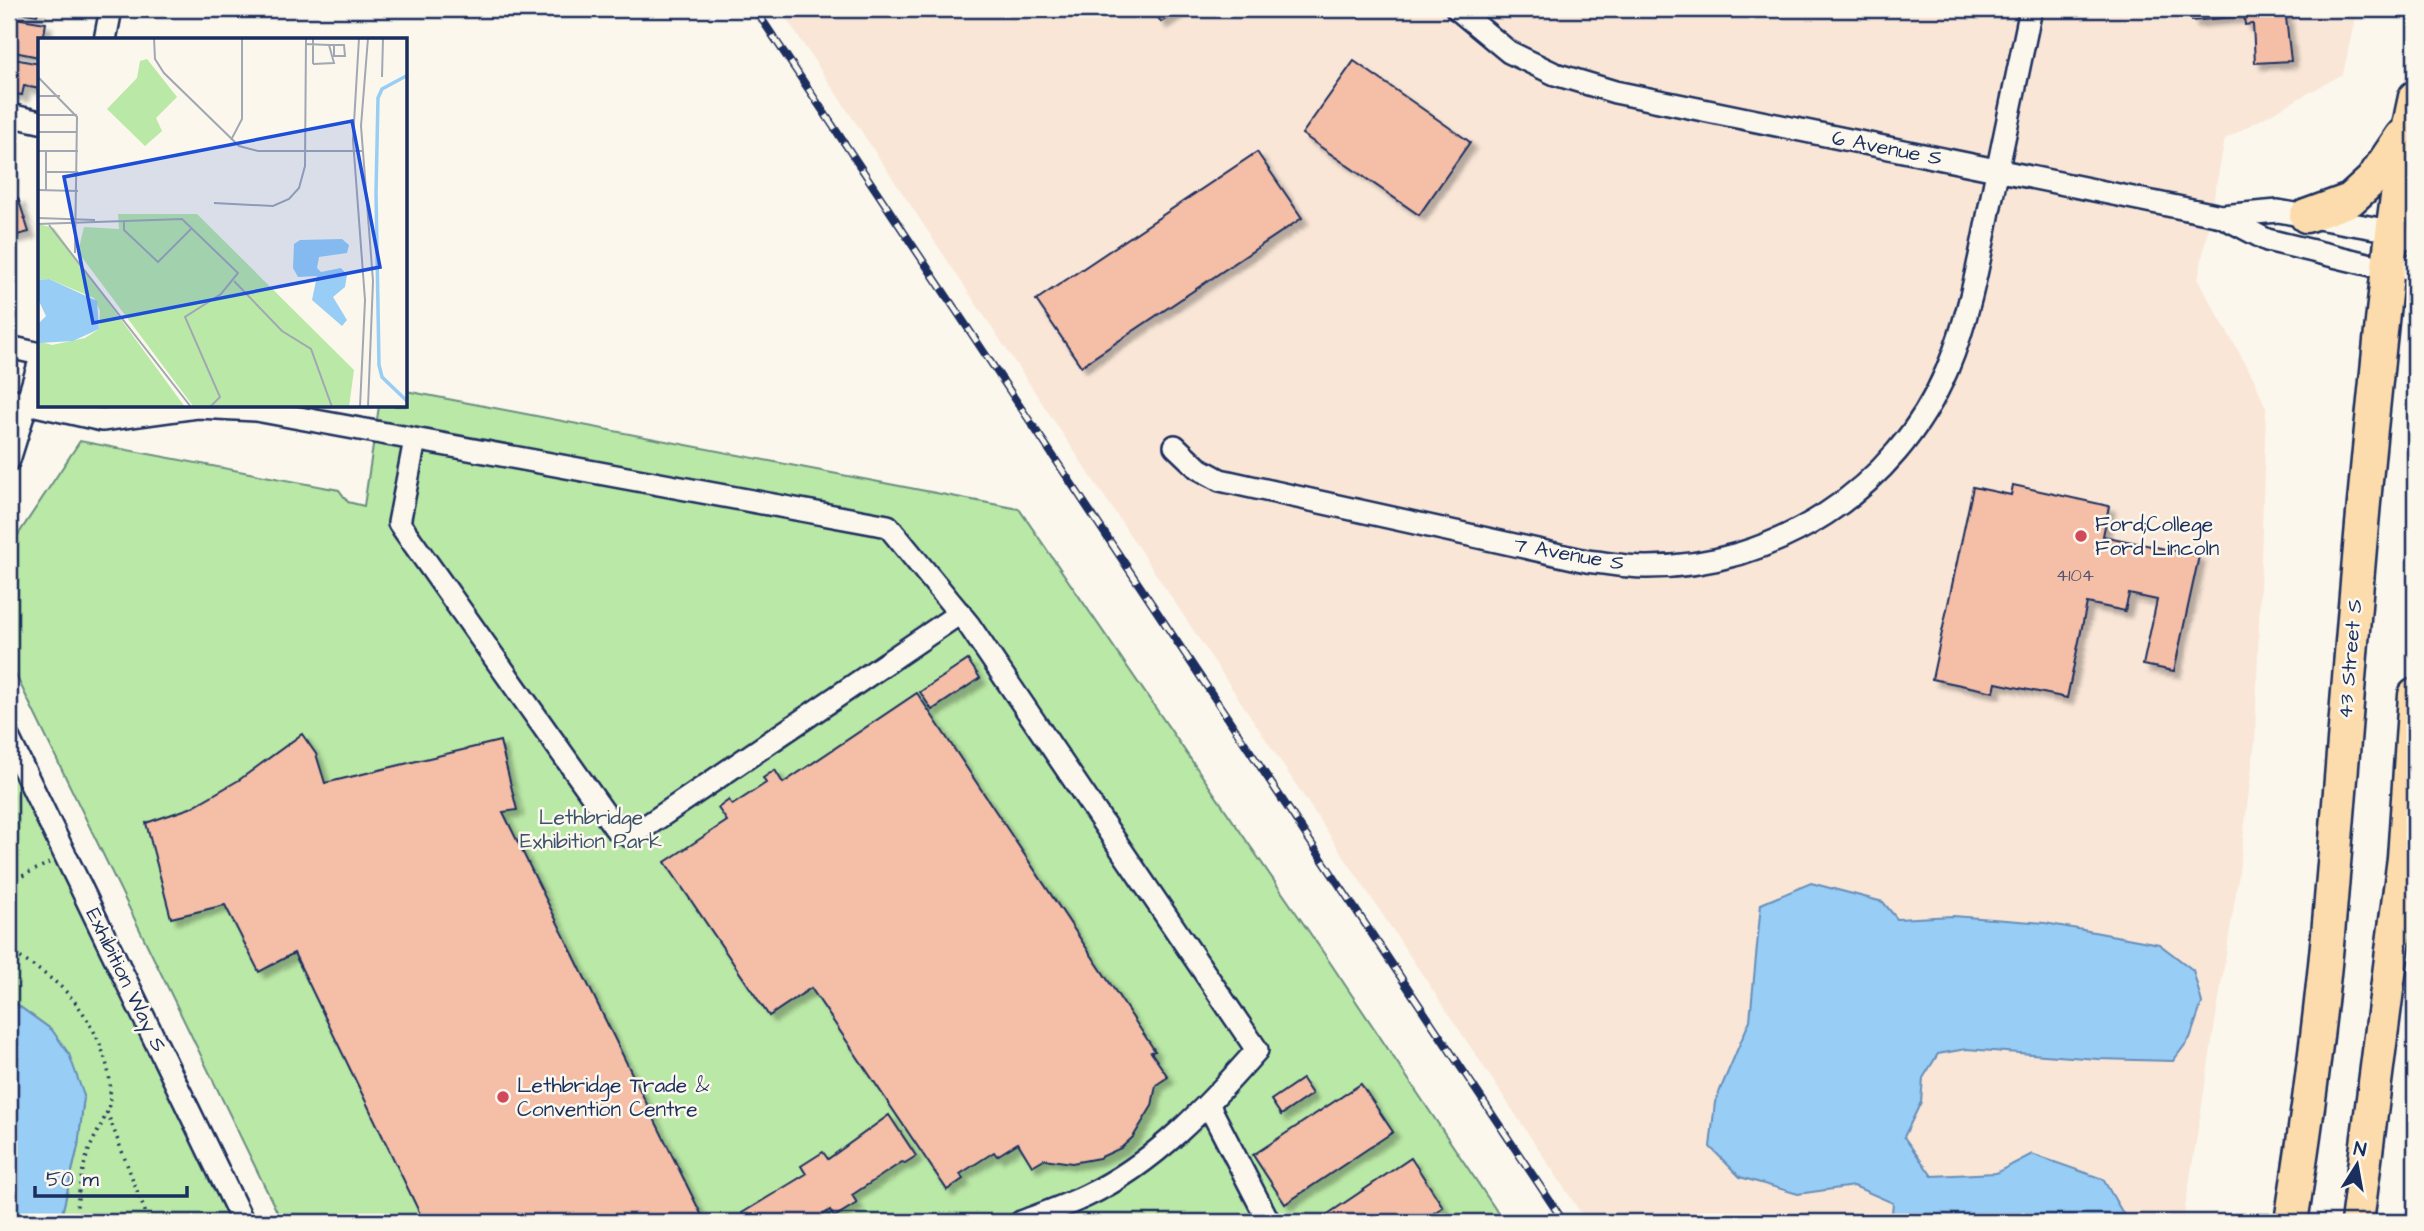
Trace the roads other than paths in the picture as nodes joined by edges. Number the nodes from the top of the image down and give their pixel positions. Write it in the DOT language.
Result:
graph roads {
  1 [pos="111,9"];
  2 [pos="1457,9"];
  3 [pos="2031,9"];
  4 [pos="104,38"];
  5 [pos="2412,110"];
  6 [pos="9,115"];
  7 [pos="38,121"];
  8 [pos="1998,170"];
  9 [pos="2221,216"];
  10 [pos="2306,216"];
  11 [pos="2403,235"];
  12 [pos="2401,267"];
  13 [pos="9,347"];
  14 [pos="38,354"];
  15 [pos="38,365"];
  16 [pos="18,402"];
  17 [pos="38,406"];
  18 [pos="46,408"];
  19 [pos="189,408"];
  20 [pos="216,408"];
  21 [pos="415,440"];
  22 [pos="1175,446"];
  23 [pos="9,460"];
  24 [pos="960,613"];
  25 [pos="2415,695"];
  26 [pos="9,739"];
  27 [pos="1209,1106"];
  28 [pos="243,1222"];
  29 [pos="1021,1222"];
  30 [pos="1269,1222"];
  31 [pos="2291,1222"];
  32 [pos="2357,1222"];
  1 -- 4 [label="street"];
  2 -- 8 [label="street, 6 Avenue S"];
  3 -- 8 [label="street, 7 Avenue S"];
  5 -- 10 [label="highway"];
  5 -- 11 [label="highway, 43 Street S"];
  6 -- 7 [label="street"];
  8 -- 9 [label="street, 6 Avenue S"];
  8 -- 22 [label="street, 7 Avenue S"];
  9 -- 10 [label="street, 6 Avenue S"];
  9 -- 12 [label="street, 6 Avenue S"];
  10 -- 11 [label="street, 6 Avenue S"];
  11 -- 12 [label="highway, 43 Street S"];
  12 -- 31 [label="highway, 43 Street S"];
  13 -- 14 [label="street"];
  15 -- 16 [label="street"];
  16 -- 17 [label="street"];
  16 -- 23 [label="street"];
  18 -- 19 [label="street"];
  20 -- 21 [label="street"];
  21 -- 24 [label="street"];
  21 -- 24 [label="street"];
  24 -- 27 [label="street"];
  25 -- 32 [label="highway"];
  26 -- 28 [label="street, Exhibition Way S"];
  27 -- 29 [label="street"];
  27 -- 30 [label="street"];
}
